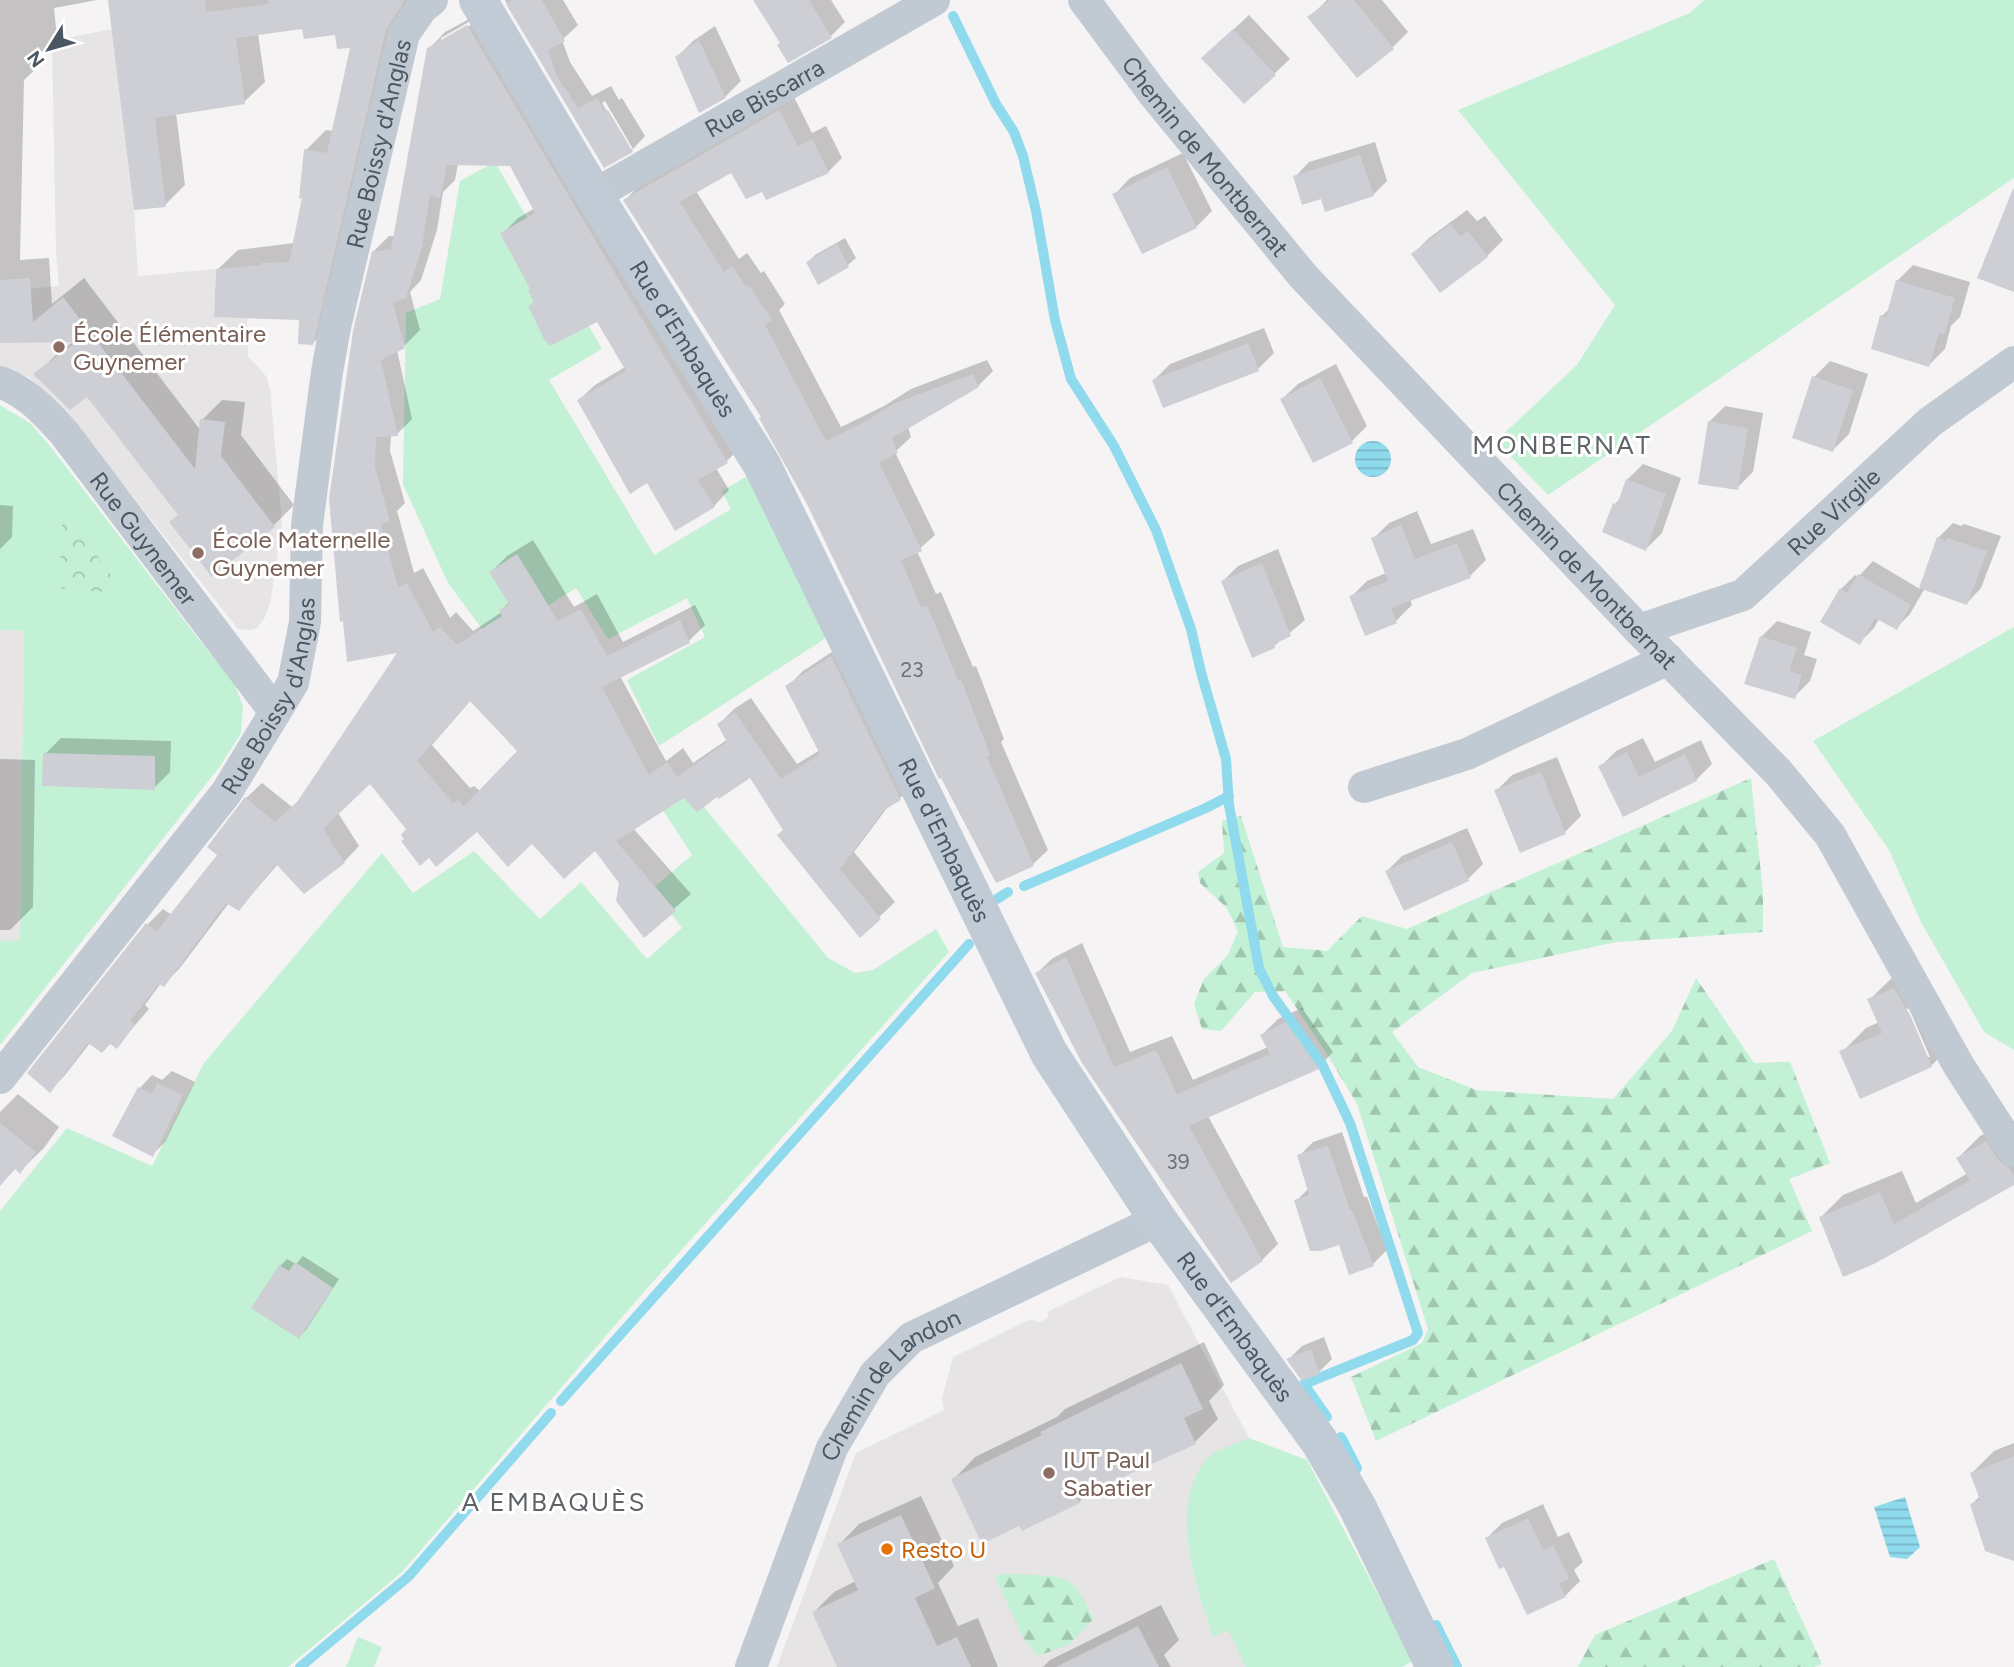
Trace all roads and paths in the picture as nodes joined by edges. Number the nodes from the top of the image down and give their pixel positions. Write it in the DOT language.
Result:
graph roads {
  1 [pos="432,0"];
  2 [pos="478,0"];
  3 [pos="934,0"];
  4 [pos="1084,0"];
  5 [pos="594,195"];
  6 [pos="2014,362"];
  7 [pos="0,382"];
  8 [pos="1639,631"];
  9 [pos="1668,659"];
  10 [pos="275,712"];
  11 [pos="1364,787"];
  12 [pos="0,1077"];
  13 [pos="2004,1113"];
  14 [pos="2014,1151"];
  15 [pos="1158,1220"];
  16 [pos="751,1667"];
  17 [pos="1435,1667"];
  1 -- 10 [label="street, Rue Boissy d'Anglas"];
  2 -- 5 [label="street, Rue d'Embaquès"];
  3 -- 5 [label="street, Rue Biscarra"];
  4 -- 8 [label="street, Chemin de Montbernat"];
  5 -- 15 [label="street, Rue d'Embaquès"];
  6 -- 8 [label="street, Rue Virgile"];
  7 -- 10 [label="street, Rue Guynemer"];
  8 -- 9 [label="street, Chemin de Montbernat"];
  9 -- 11 [label="street"];
  9 -- 13 [label="street, Chemin de Montbernat"];
  10 -- 12 [label="street, Rue Boissy d'Anglas"];
  13 -- 14 [label="street, Chemin de Montbernat"];
  15 -- 16 [label="street, Chemin de Landon"];
  15 -- 17 [label="street, Rue d'Embaquès"];
}
